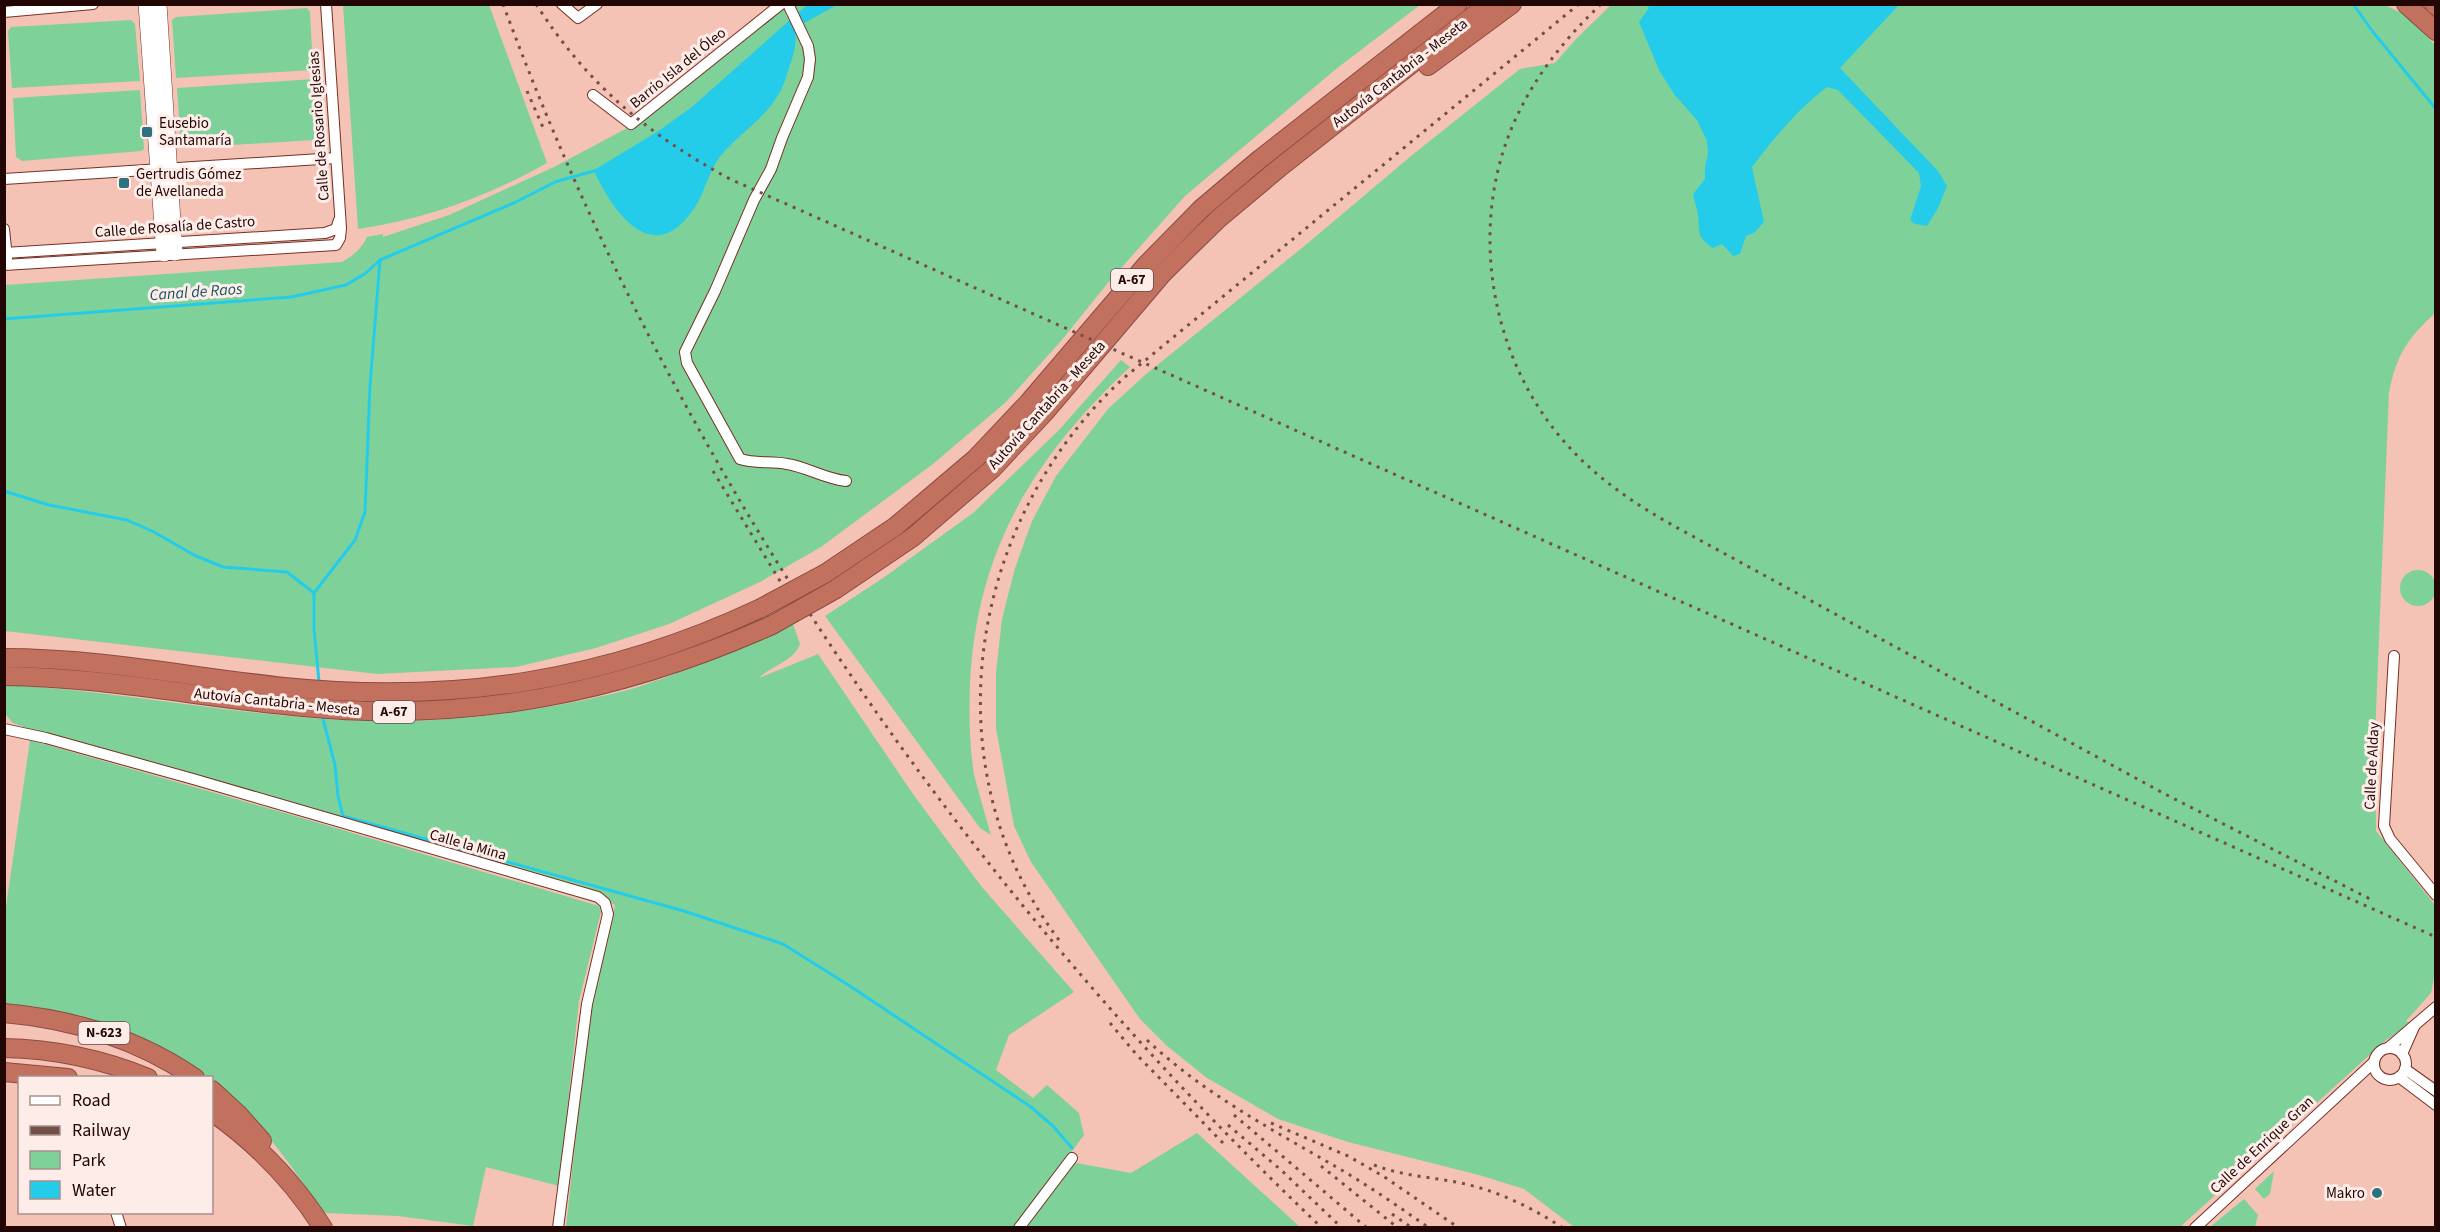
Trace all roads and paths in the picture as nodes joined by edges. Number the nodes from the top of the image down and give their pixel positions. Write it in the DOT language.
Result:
graph roads {
  1 [pos="93,4"];
  2 [pos="147,4"];
  3 [pos="159,4"];
  4 [pos="326,4"];
  5 [pos="562,4"];
  6 [pos="597,4"];
  7 [pos="1456,4"];
  8 [pos="1488,4"];
  9 [pos="1512,4"];
  10 [pos="2406,4"];
  11 [pos="786,6"];
  12 [pos="4,12"];
  13 [pos="2436,31"];
  14 [pos="593,95"];
  15 [pos="336,158"];
  16 [pos="164,168"];
  17 [pos="4,179"];
  18 [pos="340,219"];
  19 [pos="4,230"];
  20 [pos="1201,235"];
  21 [pos="336,245"];
  22 [pos="169,248"];
  23 [pos="6,259"];
  24 [pos="846,481"];
  25 [pos="2394,656"];
  26 [pos="4,658"];
  27 [pos="4,676"];
  28 [pos="4,729"];
  29 [pos="2436,895"];
  30 [pos="2436,1007"];
  31 [pos="4,1013"];
  32 [pos="2414,1026"];
  33 [pos="4,1048"];
  34 [pos="2388,1048"];
  35 [pos="2402,1054"];
  36 [pos="2374,1062"];
  37 [pos="4,1072"];
  38 [pos="2402,1073"];
  39 [pos="55,1076"];
  40 [pos="145,1076"];
  41 [pos="193,1076"];
  42 [pos="2379,1076"];
  43 [pos="2350,1085"];
  44 [pos="213,1090"];
  45 [pos="2436,1091"];
  46 [pos="2436,1105"];
  47 [pos="213,1113"];
  48 [pos="213,1123"];
  49 [pos="265,1155"];
  50 [pos="1072,1158"];
  51 [pos="292,1185"];
  52 [pos="323,1227"];
  53 [pos="558,1227"];
  54 [pos="1019,1227"];
  55 [pos="2195,1227"];
  1 -- 12 [label="street"];
  2 -- 16 [label="main road"];
  3 -- 16 [label="main road"];
  4 -- 15 [label="street, Calle de Rosario Iglesias"];
  5 -- 6 [label="street"];
  7 -- 26 [label="highway, Autovía Cantabria - Meseta / A-67, bridge"];
  8 -- 20 [label="highway, Autovía Cantabria - Meseta / A-67"];
  9 -- 20 [label="highway"];
  10 -- 13 [label="highway"];
  11 -- 14 [label="street, Barrio Isla del Óleo"];
  11 -- 24 [label="street"];
  15 -- 16 [label="street"];
  15 -- 18 [label="street, Calle de Rosario Iglesias"];
  16 -- 17 [label="street"];
  16 -- 22 [label="main road"];
  18 -- 21 [label="street, Calle de Rosario Iglesias"];
  18 -- 22 [label="street, Calle de Rosalía de Castro"];
  19 -- 23 [label="street"];
  20 -- 27 [label="highway, Autovía Cantabria - Meseta / A-67, bridge"];
  21 -- 22 [label="street, Calle de Rosalía de Castro"];
  22 -- 23 [label="street, Calle de Rosalía de Castro"];
  25 -- 29 [label="street, Calle de Alday"];
  28 -- 53 [label="street, Calle la Mina"];
  30 -- 32 [label="street"];
  31 -- 41 [label="highway, N-623"];
  32 -- 34 [label="street"];
  32 -- 35 [label="street"];
  33 -- 40 [label="highway, N-623"];
  34 -- 35 [label="street"];
  34 -- 36 [label="street"];
  35 -- 38 [label="street"];
  36 -- 42 [label="street"];
  36 -- 43 [label="street, Calle de Enrique Gran"];
  37 -- 39 [label="highway"];
  38 -- 42 [label="street"];
  38 -- 45 [label="street"];
  38 -- 46 [label="street"];
  42 -- 43 [label="street, Calle de Enrique Gran"];
  43 -- 55 [label="street, Calle de Enrique Gran"];
  44 -- 51 [label="highway"];
  47 -- 49 [label="highway"];
  48 -- 49 [label="highway"];
  49 -- 51 [label="highway"];
  50 -- 54 [label="street"];
  51 -- 52 [label="highway"];
}
